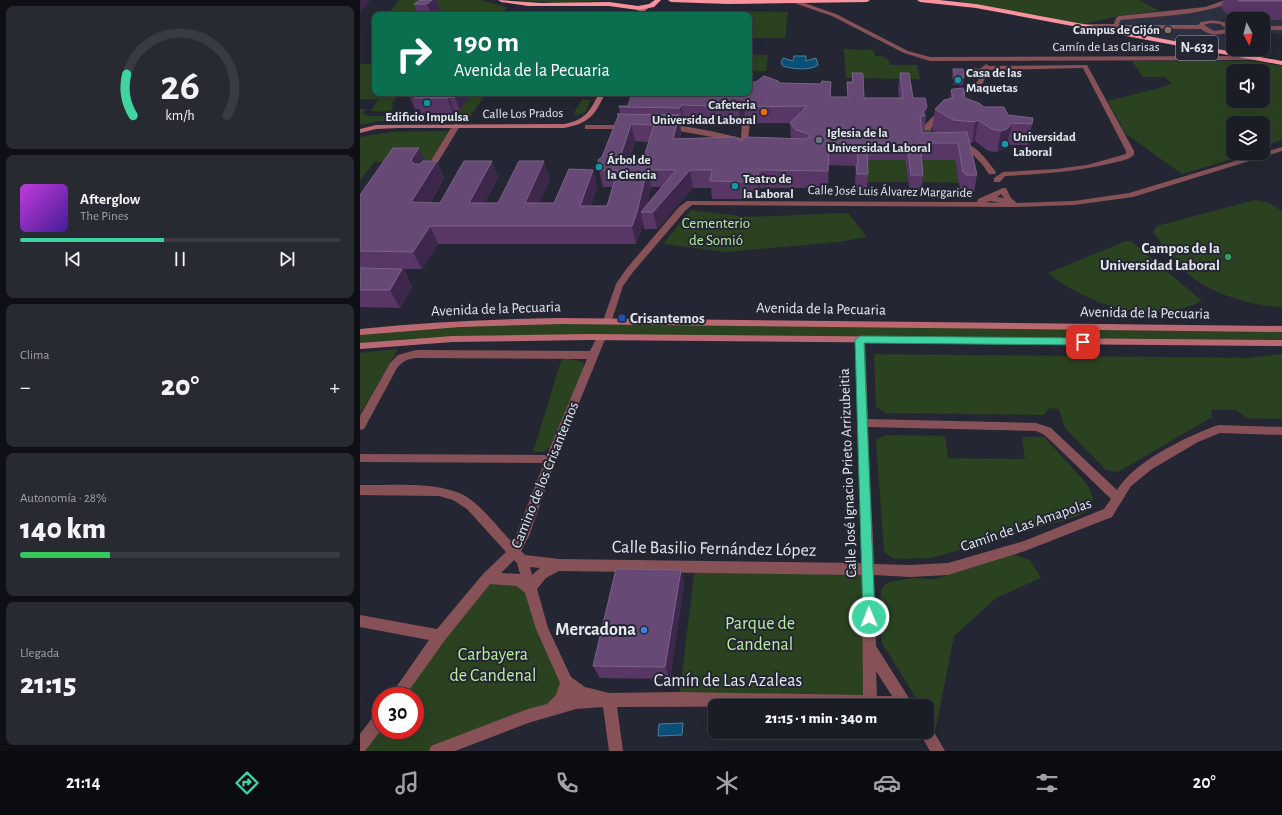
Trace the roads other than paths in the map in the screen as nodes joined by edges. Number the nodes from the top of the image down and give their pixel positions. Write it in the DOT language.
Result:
graph roads {
  1 [pos="501,0"];
  2 [pos="616,0"];
  3 [pos="671,0"];
  4 [pos="867,0"];
  5 [pos="920,0"];
  6 [pos="1229,0"];
  7 [pos="792,1"];
  8 [pos="728,2"];
  9 [pos="589,4"];
  10 [pos="625,4"];
  11 [pos="653,4"];
  12 [pos="638,12"];
  13 [pos="1085,26"];
  14 [pos="1226,26"];
  15 [pos="1120,27"];
  16 [pos="1202,27"];
  17 [pos="1270,28"];
  18 [pos="1282,28"];
  19 [pos="1226,32"];
  20 [pos="1134,36"];
  21 [pos="1252,58"];
  22 [pos="971,60"];
  23 [pos="984,60"];
  24 [pos="1282,63"];
  25 [pos="986,68"];
  26 [pos="974,69"];
  27 [pos="978,84"];
  28 [pos="601,96"];
  29 [pos="746,123"];
  30 [pos="456,126"];
  31 [pos="588,127"];
  32 [pos="637,127"];
  33 [pos="661,127"];
  34 [pos="360,131"];
  35 [pos="929,133"];
  36 [pos="744,140"];
  37 [pos="767,145"];
  38 [pos="949,145"];
  39 [pos="1282,149"];
  40 [pos="742,154"];
  41 [pos="992,172"];
  42 [pos="425,178"];
  43 [pos="997,180"];
  44 [pos="990,198"];
  45 [pos="980,205"];
  46 [pos="1016,205"];
  47 [pos="608,321"];
  48 [pos="1282,329"];
  49 [pos="360,332"];
  50 [pos="601,337"];
  51 [pos="860,340"];
  52 [pos="1282,343"];
  53 [pos="360,346"];
  54 [pos="594,355"];
  55 [pos="863,423"];
  56 [pos="360,426"];
  57 [pos="1282,431"];
  58 [pos="360,458"];
  59 [pos="551,459"];
  60 [pos="360,490"];
  61 [pos="1118,498"];
  62 [pos="518,556"];
  63 [pos="559,565"];
  64 [pos="868,569"];
  65 [pos="487,578"];
  66 [pos="530,589"];
  67 [pos="360,621"];
  68 [pos="440,636"];
  69 [pos="869,648"];
  70 [pos="566,682"];
  71 [pos="403,687"];
  72 [pos="708,699"];
  73 [pos="870,699"];
  74 [pos="903,699"];
  75 [pos="609,700"];
  76 [pos="576,702"];
  77 [pos="549,710"];
  78 [pos="372,732"];
  79 [pos="930,739"];
  80 [pos="363,745"];
  81 [pos="436,751"];
  82 [pos="616,751"];
  83 [pos="938,751"];
  1 -- 9 [label="highway"];
  2 -- 9 [label="highway"];
  3 -- 8 [label="highway"];
  4 -- 7 [label="highway"];
  5 -- 13 [label="highway, N-632"];
  6 -- 15 [label="street"];
  7 -- 8 [label="highway"];
  7 -- 22 [label="street, Camín de Las Clarisas"];
  8 -- 11 [label="highway"];
  9 -- 10 [label="highway"];
  10 -- 11 [label="highway"];
  11 -- 12 [label="street"];
  13 -- 15 [label="street"];
  13 -- 20 [label="highway, N-632"];
  14 -- 16 [label="street"];
  15 -- 16 [label="street"];
  15 -- 20 [label="street"];
  16 -- 19 [label="street"];
  17 -- 18 [label="street"];
  20 -- 21 [label="highway, N-632"];
  21 -- 23 [label="street, Camín de Las Clarisas"];
  21 -- 24 [label="highway, N-632"];
  22 -- 23 [label="street, Camín de Las Clarisas"];
  22 -- 26 [label="street"];
  23 -- 25 [label="street"];
  25 -- 26 [label="street"];
  25 -- 27 [label="street"];
  25 -- 43 [label="street"];
  26 -- 27 [label="street"];
  27 -- 35 [label="street"];
  28 -- 30 [label="street, Calle Los Prados"];
  29 -- 36 [label="street"];
  30 -- 34 [label="street, Calle Los Prados"];
  30 -- 42 [label="street"];
  31 -- 32 [label="street"];
  33 -- 36 [label="street"];
  36 -- 37 [label="street"];
  36 -- 40 [label="street"];
  38 -- 41 [label="street"];
  39 -- 46 [label="street, Calle José Luis Álvarez Margaride"];
  44 -- 45 [label="street, Calle José Luis Álvarez Margaride"];
  44 -- 46 [label="street, Calle José Luis Álvarez Margaride"];
  44 -- 46 [label="street"];
  45 -- 46 [label="street, Calle José Luis Álvarez Margaride"];
  45 -- 47 [label="street, Calle José Luis Álvarez Margaride"];
  47 -- 48 [label="street, Avenida de la Pecuaria"];
  47 -- 49 [label="street, Avenida de la Pecuaria"];
  50 -- 51 [label="street, Avenida de la Pecuaria"];
  50 -- 53 [label="street, Avenida de la Pecuaria"];
  50 -- 54 [label="street, Camino de los Crisantemos"];
  51 -- 52 [label="street, Avenida de la Pecuaria"];
  51 -- 55 [label="street, Calle José Ignacio Prieto Arrizubeitia"];
  54 -- 56 [label="street"];
  54 -- 59 [label="street, Camino de los Crisantemos"];
  55 -- 61 [label="street"];
  55 -- 64 [label="street, Calle José Ignacio Prieto Arrizubeitia"];
  57 -- 61 [label="street, Camín de Las Amapolas"];
  58 -- 59 [label="street"];
  59 -- 62 [label="street, Camino de los Crisantemos"];
  60 -- 62 [label="street"];
  61 -- 64 [label="street, Camín de Las Amapolas"];
  62 -- 63 [label="street, Calle Basilio Fernández López"];
  62 -- 65 [label="street, Camino de los Crisantemos"];
  62 -- 66 [label="street"];
  63 -- 64 [label="street, Calle Basilio Fernández López"];
  63 -- 66 [label="street, Calle Basilio Fernández López"];
  64 -- 69 [label="street, Calle José Ignacio Prieto Arrizubeitia"];
  65 -- 66 [label="street"];
  65 -- 68 [label="street, Camino de los Crisantemos"];
  66 -- 70 [label="street"];
  67 -- 68 [label="street"];
  68 -- 71 [label="street, Camino de los Crisantemos"];
  69 -- 73 [label="street, Calle José Ignacio Prieto Arrizubeitia"];
  69 -- 74 [label="street"];
  70 -- 75 [label="street"];
  70 -- 76 [label="street"];
  70 -- 77 [label="street, Camín de Las Azaleas"];
  72 -- 75 [label="street, Camín de Las Azaleas"];
  75 -- 76 [label="street, Camín de Las Azaleas"];
  75 -- 82 [label="street"];
  76 -- 77 [label="street, Camín de Las Azaleas"];
  77 -- 81 [label="street, Camín de Las Azaleas"];
  78 -- 80 [label="street"];
  79 -- 83 [label="street"];
}
